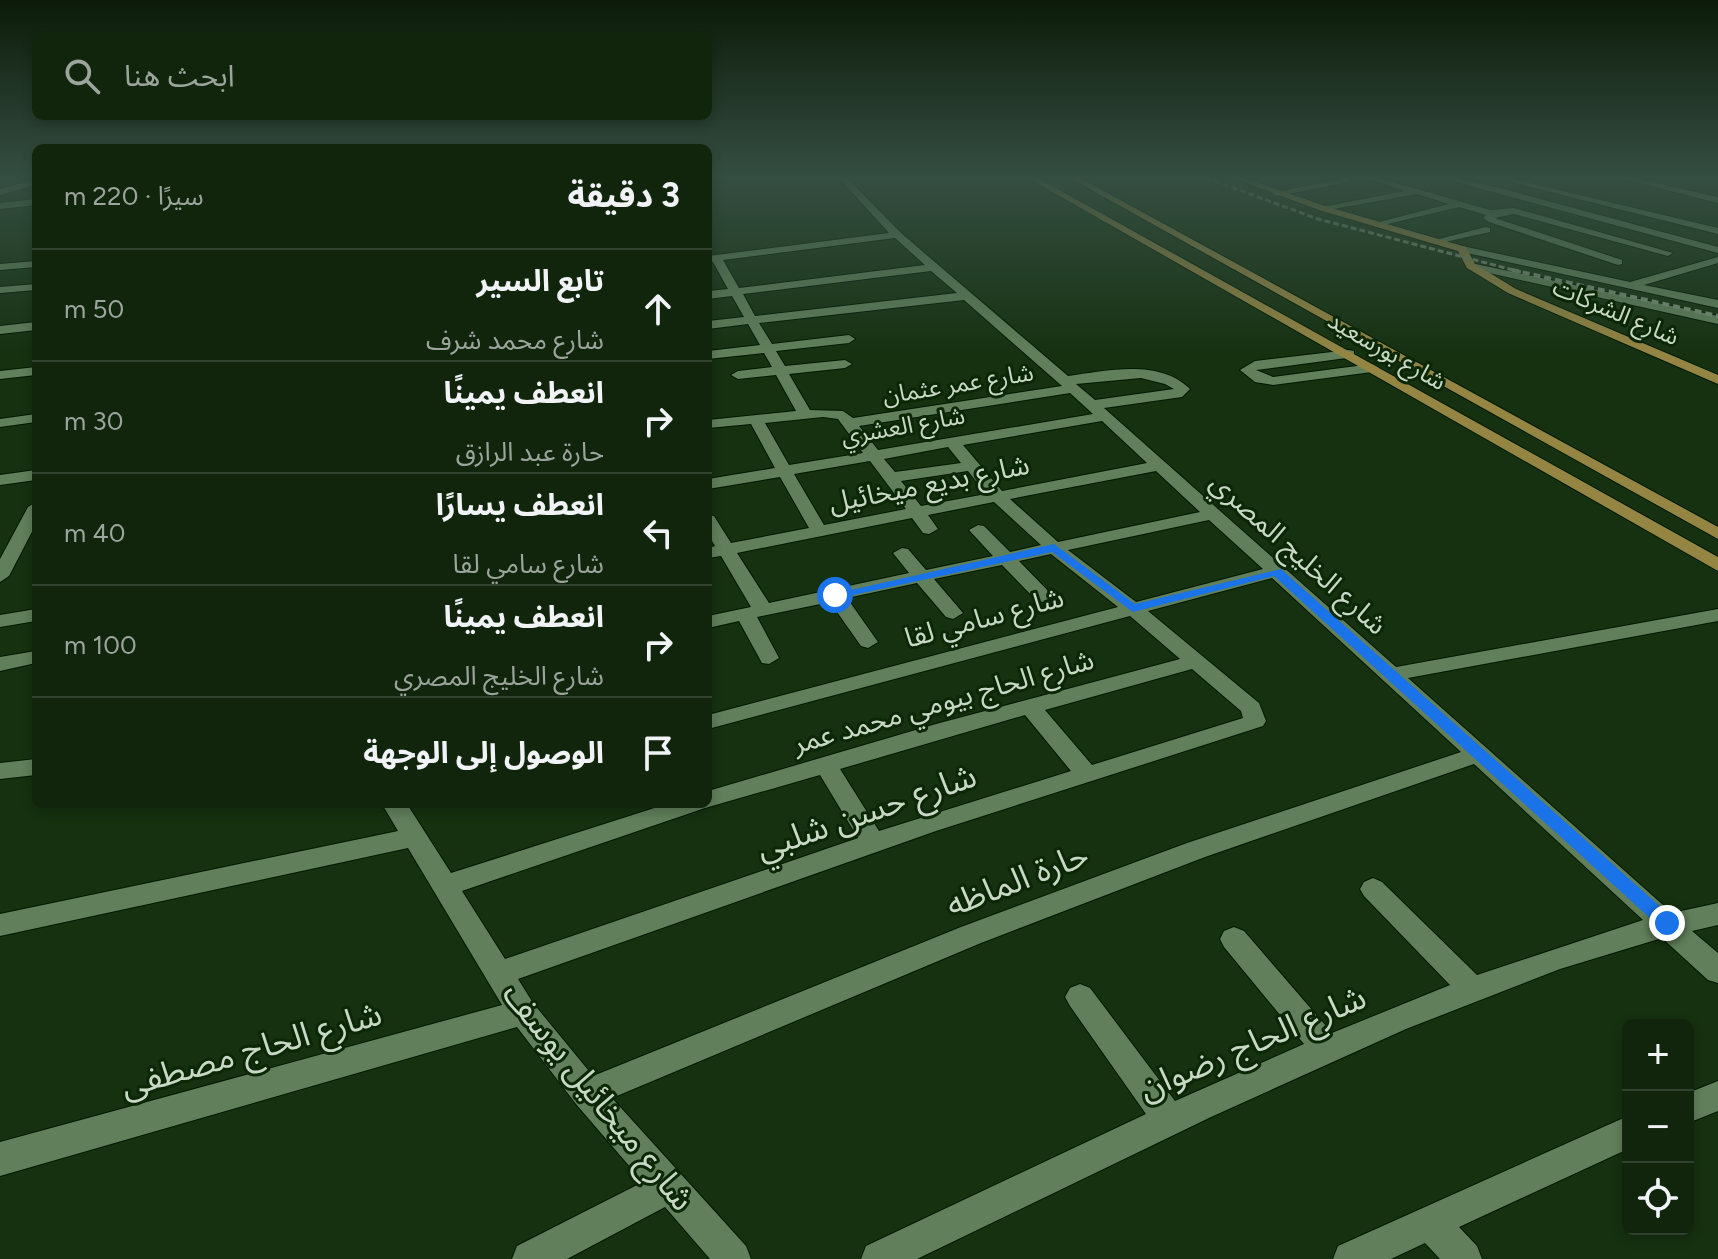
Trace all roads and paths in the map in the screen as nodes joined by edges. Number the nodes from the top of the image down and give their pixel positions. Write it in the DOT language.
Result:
graph roads {
  1 [pos="883,237"];
  2 [pos="899,237"];
  3 [pos="1136,237"];
  4 [pos="1179,237"];
  5 [pos="1421,237"];
  6 [pos="1455,237"];
  7 [pos="1542,237"];
  8 [pos="1608,237"];
  9 [pos="1668,237"];
  10 [pos="1436,241"];
  11 [pos="1462,249"];
  12 [pos="1718,250"];
  13 [pos="767,251"];
  14 [pos="1682,251"];
  15 [pos="1668,253"];
  16 [pos="712,258"];
  17 [pos="1718,260"];
  18 [pos="0,261"];
  19 [pos="1618,262"];
  20 [pos="32,264"];
  21 [pos="781,266"];
  22 [pos="1471,266"];
  23 [pos="934,267"];
  24 [pos="1242,273"];
  25 [pos="1576,275"];
  26 [pos="1714,275"];
  27 [pos="1209,276"];
  28 [pos="1626,286"];
  29 [pos="32,287"];
  30 [pos="0,290"];
  31 [pos="735,292"];
  32 [pos="864,292"];
  33 [pos="1658,292"];
  34 [pos="712,295"];
  35 [pos="966,296"];
  36 [pos="1718,304"];
  37 [pos="752,320"];
  38 [pos="1718,320"];
  39 [pos="712,325"];
  40 [pos="32,326"];
  41 [pos="0,330"];
  42 [pos="849,339"];
  43 [pos="768,348"];
  44 [pos="1349,354"];
  45 [pos="712,355"];
  46 [pos="845,364"];
  47 [pos="1372,368"];
  48 [pos="781,370"];
  49 [pos="32,371"];
  50 [pos="0,375"];
  51 [pos="738,375"];
  52 [pos="1718,380"];
  53 [pos="987,384"];
  54 [pos="1068,384"];
  55 [pos="1004,399"];
  56 [pos="1099,410"];
  57 [pos="806,415"];
  58 [pos="32,419"];
  59 [pos="755,419"];
  60 [pos="848,420"];
  61 [pos="0,423"];
  62 [pos="712,424"];
  63 [pos="952,442"];
  64 [pos="874,455"];
  65 [pos="1160,465"];
  66 [pos="972,466"];
  67 [pos="785,471"];
  68 [pos="32,476"];
  69 [pos="890,478"];
  70 [pos="0,480"];
  71 [pos="712,483"];
  72 [pos="998,497"];
  73 [pos="32,512"];
  74 [pos="915,513"];
  75 [pos="1213,514"];
  76 [pos="929,529"];
  77 [pos="978,530"];
  78 [pos="819,531"];
  79 [pos="1718,534"];
  80 [pos="32,542"];
  81 [pos="8,545"];
  82 [pos="1054,548"];
  83 [pos="717,551"];
  84 [pos="902,553"];
  85 [pos="1006,558"];
  86 [pos="1718,565"];
  87 [pos="1277,571"];
  88 [pos="0,576"];
  89 [pos="920,576"];
  90 [pos="835,595"];
  91 [pos="1043,596"];
  92 [pos="1133,609"];
  93 [pos="754,612"];
  94 [pos="953,613"];
  95 [pos="1718,615"];
  96 [pos="32,616"];
  97 [pos="0,621"];
  98 [pos="712,621"];
  99 [pos="868,642"];
  100 [pos="32,658"];
  101 [pos="769,658"];
  102 [pos="1195,662"];
  103 [pos="0,664"];
  104 [pos="1392,674"];
  105 [pos="1030,707"];
  106 [pos="712,721"];
  107 [pos="1480,754"];
  108 [pos="826,765"];
  109 [pos="32,767"];
  110 [pos="0,771"];
  111 [pos="1087,775"];
  112 [pos="712,799"];
  113 [pos="398,808"];
  114 [pos="683,808"];
  115 [pos="416,837"];
  116 [pos="874,843"];
  117 [pos="447,885"];
  118 [pos="1373,889"];
  119 [pos="1718,914"];
  120 [pos="1667,923"];
  121 [pos="0,925"];
  122 [pos="1234,939"];
  123 [pos="1718,971"];
  124 [pos="500,973"];
  125 [pos="1472,989"];
  126 [pos="1080,997"];
  127 [pos="523,1012"];
  128 [pos="1327,1049"];
  129 [pos="587,1093"];
  130 [pos="1718,1096"];
  131 [pos="1694,1106"];
  132 [pos="1168,1118"];
  133 [pos="1622,1135"];
  134 [pos="0,1159"];
  135 [pos="671,1186"];
  136 [pos="1431,1223"];
  137 [pos="530,1259"];
  138 [pos="733,1259"];
  139 [pos="879,1259"];
  140 [pos="1351,1259"];
  141 [pos="1464,1259"];
  1 -- 13 [label="street"];
  2 -- 23 [label="street, شارع الخليج المصري"];
  3 -- 27 [label="main road, شارع بورسعيد"];
  4 -- 24 [label="main road, شارع بورسعيد"];
  5 -- 10 [label="main road"];
  6 -- 10 [label="street"];
  7 -- 19 [label="street"];
  8 -- 15 [label="street"];
  9 -- 12 [label="street"];
  10 -- 11 [label="main road"];
  11 -- 22 [label="main road"];
  11 -- 25 [label="street"];
  13 -- 16 [label="street"];
  13 -- 21 [label="street"];
  14 -- 15 [label="street"];
  15 -- 19 [label="street"];
  16 -- 31 [label="street"];
  17 -- 28 [label="street"];
  18 -- 20 [label="street"];
  19 -- 25 [label="street"];
  22 -- 38 [label="street"];
  22 -- 52 [label="main road, شارع الشركات"];
  23 -- 32 [label="street"];
  23 -- 35 [label="street, شارع الخليج المصري"];
  24 -- 27 [label="main road"];
  24 -- 79 [label="main road, شارع بورسعيد"];
  25 -- 28 [label="street"];
  26 -- 33 [label="street"];
  27 -- 44 [label="main road, شارع بورسعيد"];
  28 -- 33 [label="street"];
  29 -- 30 [label="street"];
  31 -- 32 [label="street"];
  31 -- 34 [label="street"];
  31 -- 37 [label="street"];
  32 -- 35 [label="street"];
  32 -- 37 [label="street"];
  33 -- 36 [label="street"];
  35 -- 54 [label="street, شارع الخليج المصري"];
  37 -- 39 [label="street"];
  37 -- 43 [label="street"];
  40 -- 41 [label="street"];
  42 -- 43 [label="street"];
  43 -- 45 [label="street"];
  43 -- 48 [label="street"];
  44 -- 47 [label="main road, شارع بورسعيد"];
  44 -- 47 [label="street"];
  46 -- 48 [label="street"];
  47 -- 86 [label="main road, شارع بورسعيد"];
  48 -- 51 [label="street"];
  48 -- 57 [label="street"];
  49 -- 50 [label="street"];
  53 -- 55 [label="street"];
  54 -- 55 [label="street, شارع عمر عثمان"];
  54 -- 56 [label="street, شارع الخليج المصري"];
  54 -- 56 [label="street, شارع عمر عثمان"];
  55 -- 60 [label="street, شارع عمر عثمان"];
  56 -- 63 [label="street, شارع العشري"];
  56 -- 65 [label="street, شارع الخليج المصري"];
  57 -- 59 [label="street, شارع عمر عثمان"];
  57 -- 60 [label="street, شارع عمر عثمان"];
  58 -- 61 [label="street"];
  59 -- 62 [label="street, شارع عمر عثمان"];
  59 -- 67 [label="street"];
  60 -- 64 [label="street"];
  63 -- 64 [label="street, شارع العشري"];
  63 -- 66 [label="street"];
  64 -- 67 [label="street, شارع العشري"];
  64 -- 69 [label="street"];
  65 -- 72 [label="street, شارع بديع ميخائيل"];
  65 -- 75 [label="street, شارع الخليج المصري"];
  66 -- 69 [label="street"];
  66 -- 72 [label="street"];
  67 -- 71 [label="street, شارع العشري"];
  67 -- 78 [label="street"];
  68 -- 70 [label="street"];
  69 -- 74 [label="street"];
  72 -- 74 [label="street, شارع بديع ميخائيل"];
  72 -- 82 [label="street"];
  73 -- 81 [label="street"];
  74 -- 76 [label="street"];
  74 -- 78 [label="street, شارع بديع ميخائيل"];
  75 -- 82 [label="street"];
  75 -- 87 [label="street, شارع الخليج المصري"];
  77 -- 85 [label="street"];
  78 -- 83 [label="street, شارع بديع ميخائيل"];
  80 -- 81 [label="street"];
  81 -- 88 [label="street"];
  82 -- 85 [label="street"];
  82 -- 92 [label="street"];
  83 -- 93 [label="street"];
  84 -- 89 [label="street"];
  85 -- 89 [label="street"];
  85 -- 91 [label="street"];
  87 -- 92 [label="street, شارع سامي لقا"];
  87 -- 104 [label="street, شارع الخليج المصري"];
  89 -- 90 [label="street"];
  89 -- 94 [label="street"];
  90 -- 93 [label="street"];
  90 -- 99 [label="street"];
  92 -- 102 [label="street"];
  92 -- 106 [label="street, شارع سامي لقا"];
  93 -- 98 [label="street"];
  93 -- 101 [label="street"];
  95 -- 104 [label="street"];
  96 -- 97 [label="street"];
  100 -- 103 [label="street"];
  102 -- 105 [label="street, شارع الحاج بيومي محمد عمر"];
  102 -- 111 [label="street, شارع حسن شلبي"];
  104 -- 107 [label="street, شارع الخليج المصري"];
  105 -- 108 [label="street, شارع الحاج بيومي محمد عمر"];
  105 -- 111 [label="street"];
  107 -- 120 [label="street, شارع الخليج المصري"];
  107 -- 129 [label="street, حارة الماظه"];
  108 -- 112 [label="street, شارع الحاج بيومي محمد عمر"];
  108 -- 116 [label="street"];
  109 -- 110 [label="street"];
  111 -- 116 [label="street, شارع حسن شلبي"];
  113 -- 115 [label="street, شارع ميخائيل يوسف"];
  114 -- 117 [label="street"];
  115 -- 117 [label="street, شارع ميخائيل يوسف"];
  115 -- 121 [label="street"];
  116 -- 124 [label="street, شارع حسن شلبي"];
  117 -- 124 [label="street, شارع ميخائيل يوسف"];
  118 -- 125 [label="street"];
  119 -- 120 [label="street, شارع الحاج رضوان"];
  120 -- 123 [label="street, شارع الخليج المصري"];
  120 -- 125 [label="street, شارع الحاج رضوان"];
  122 -- 128 [label="street"];
  124 -- 127 [label="street, شارع ميخائيل يوسف"];
  125 -- 128 [label="street, شارع الحاج رضوان"];
  126 -- 132 [label="street"];
  127 -- 129 [label="street, شارع ميخائيل يوسف"];
  127 -- 134 [label="street, شارع الحاج مصطفى"];
  128 -- 132 [label="street, شارع الحاج رضوان"];
  129 -- 135 [label="street, شارع ميخائيل يوسف"];
  130 -- 131 [label="street"];
  132 -- 139 [label="street, شارع الحاج رضوان"];
  133 -- 136 [label="street"];
  135 -- 137 [label="street"];
  135 -- 138 [label="street, شارع ميخائيل يوسف"];
  136 -- 140 [label="street"];
  136 -- 141 [label="street"];
}
